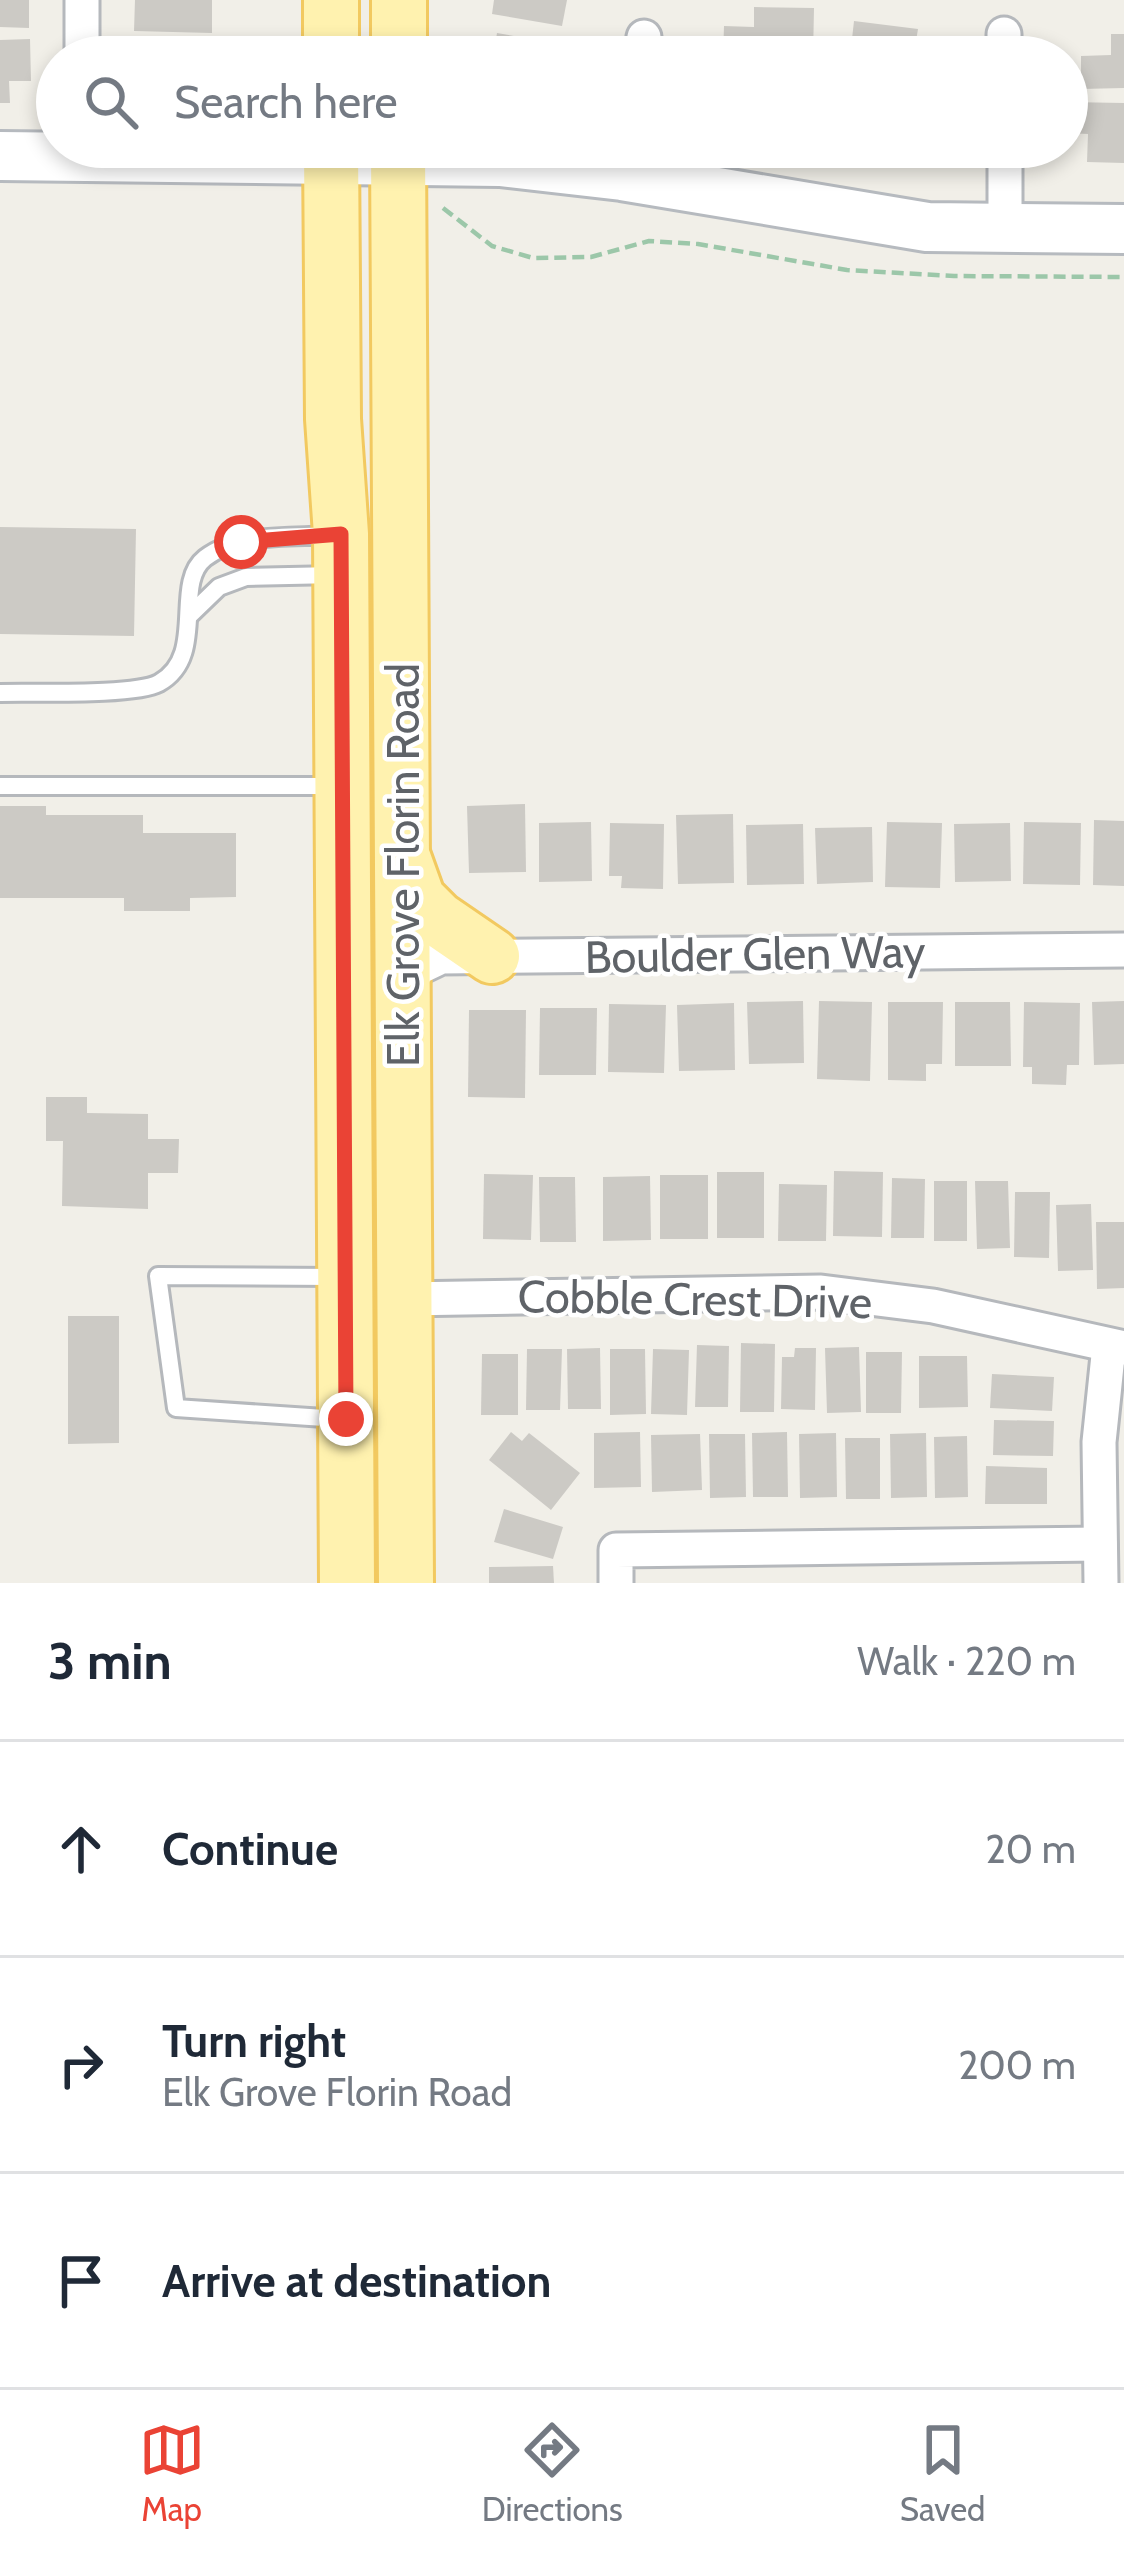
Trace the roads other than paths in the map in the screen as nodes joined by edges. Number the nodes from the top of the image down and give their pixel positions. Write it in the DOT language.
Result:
graph roads {
  1 [pos="82,0"];
  2 [pos="331,0"];
  3 [pos="399,0"];
  4 [pos="82,36"];
  5 [pos="331,36"];
  6 [pos="399,36"];
  7 [pos="36,154"];
  8 [pos="0,155"];
  9 [pos="332,168"];
  10 [pos="398,168"];
  11 [pos="653,168"];
  12 [pos="1005,168"];
  13 [pos="1124,229"];
  14 [pos="1005,230"];
  15 [pos="341,554"];
  16 [pos="189,616"];
  17 [pos="0,693"];
  18 [pos="0,786"];
  19 [pos="343,786"];
  20 [pos="402,855"];
  21 [pos="1124,950"];
  22 [pos="493,956"];
  23 [pos="404,994"];
  24 [pos="345,1277"];
  25 [pos="404,1299"];
  26 [pos="1117,1347"];
  27 [pos="346,1419"];
  28 [pos="1100,1544"];
  29 [pos="347,1583"];
  30 [pos="406,1583"];
  31 [pos="616,1583"];
  32 [pos="1101,1583"];
  1 -- 4 [label="street"];
  2 -- 5 [label="main road"];
  3 -- 6 [label="main road"];
  7 -- 8 [label="street"];
  9 -- 15 [label="main road, Elk Grove Florin Road"];
  10 -- 20 [label="main road, Elk Grove Florin Road"];
  11 -- 14 [label="street"];
  12 -- 14 [label="street"];
  13 -- 14 [label="street"];
  15 -- 16 [label="lane"];
  15 -- 16 [label="lane"];
  15 -- 19 [label="main road, Elk Grove Florin Road"];
  16 -- 17 [label="lane"];
  18 -- 19 [label="lane"];
  19 -- 24 [label="main road, Elk Grove Florin Road"];
  20 -- 22 [label="main road"];
  20 -- 23 [label="main road, Elk Grove Florin Road"];
  21 -- 22 [label="street, Boulder Glen Way"];
  22 -- 23 [label="street, Boulder Glen Way"];
  23 -- 25 [label="main road, Elk Grove Florin Road"];
  24 -- 27 [label="main road, Elk Grove Florin Road"];
  24 -- 27 [label="lane"];
  25 -- 26 [label="street, Cobble Crest Drive"];
  25 -- 30 [label="main road, Elk Grove Florin Road"];
  26 -- 28 [label="street"];
  27 -- 29 [label="main road, Elk Grove Florin Road"];
  28 -- 31 [label="street"];
  28 -- 32 [label="street"];
}
